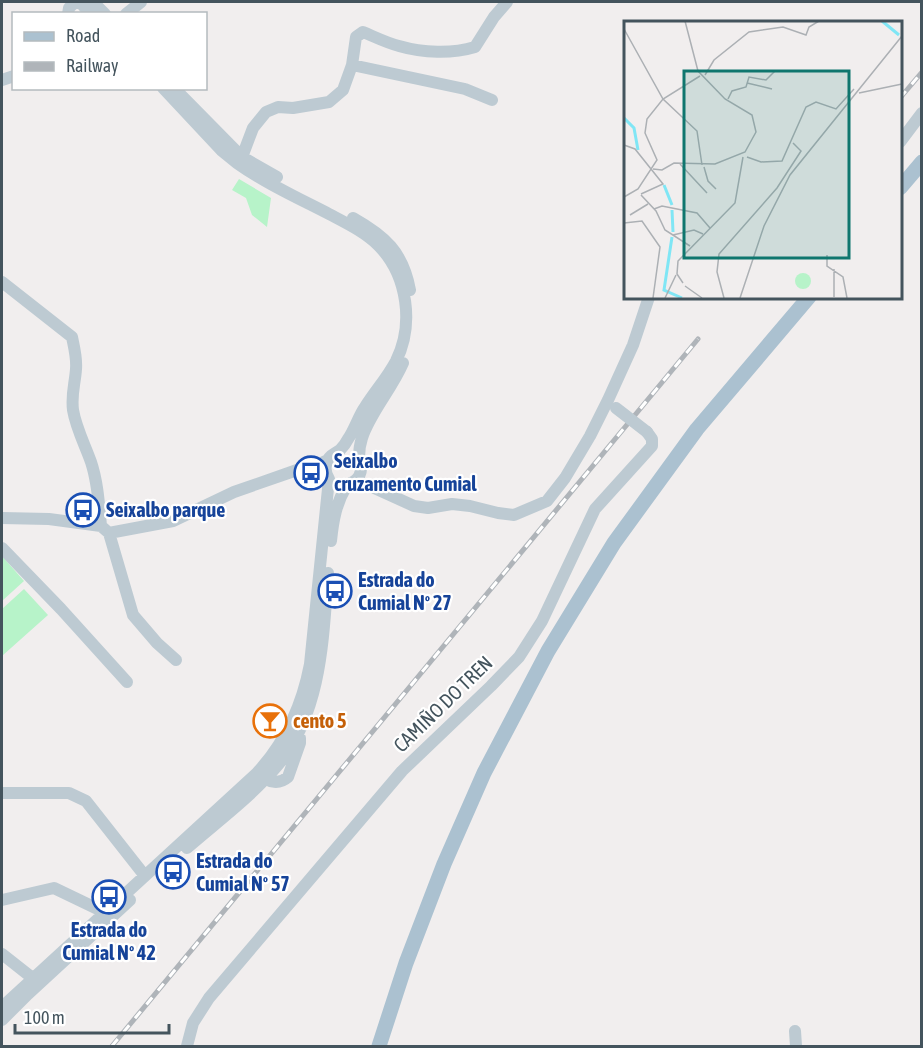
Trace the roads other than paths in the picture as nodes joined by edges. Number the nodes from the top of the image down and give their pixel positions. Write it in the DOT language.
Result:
graph roads {
  1 [pos="87,2"];
  2 [pos="141,2"];
  3 [pos="507,2"];
  4 [pos="72,5"];
  5 [pos="96,11"];
  6 [pos="128,12"];
  7 [pos="352,65"];
  8 [pos="165,90"];
  9 [pos="176,90"];
  10 [pos="492,100"];
  11 [pos="921,113"];
  12 [pos="190,119"];
  13 [pos="902,139"];
  14 [pos="239,154"];
  15 [pos="921,162"];
  16 [pos="902,186"];
  17 [pos="2,282"];
  18 [pos="649,298"];
  19 [pos="808,298"];
  20 [pos="612,404"];
  21 [pos="339,452"];
  22 [pos="360,465"];
  23 [pos="327,470"];
  24 [pos="350,484"];
  25 [pos="370,486"];
  26 [pos="2,518"];
  27 [pos="105,530"];
  28 [pos="2,548"];
  29 [pos="176,660"];
  30 [pos="127,682"];
  31 [pos="307,683"];
  32 [pos="302,725"];
  33 [pos="279,759"];
  34 [pos="290,770"];
  35 [pos="264,776"];
  36 [pos="2,793"];
  37 [pos="226,802"];
  38 [pos="145,876"];
  39 [pos="2,900"];
  40 [pos="104,912"];
  41 [pos="100,928"];
  42 [pos="2,954"];
  43 [pos="34,979"];
  44 [pos="2,1015"];
  45 [pos="795,1031"];
  46 [pos="187,1047"];
  47 [pos="379,1047"];
  48 [pos="796,1047"];
  1 -- 5 [label="street"];
  2 -- 6 [label="street"];
  3 -- 7 [label="street"];
  4 -- 5 [label="street"];
  7 -- 10 [label="street"];
  7 -- 14 [label="street"];
  8 -- 12 [label="street"];
  9 -- 14 [label="street"];
  11 -- 13 [label="street"];
  12 -- 14 [label="street"];
  12 -- 21 [label="street"];
  14 -- 22 [label="street"];
  15 -- 16 [label="main road"];
  17 -- 27 [label="street"];
  18 -- 20 [label="street"];
  19 -- 47 [label="main road"];
  20 -- 25 [label="street"];
  20 -- 46 [label="street, CAMIÑO DO TREN, bridge"];
  21 -- 22 [label="street"];
  21 -- 23 [label="street"];
  22 -- 24 [label="street"];
  22 -- 25 [label="street"];
  23 -- 24 [label="street"];
  23 -- 27 [label="street"];
  23 -- 31 [label="street"];
  24 -- 25 [label="street"];
  24 -- 32 [label="street"];
  26 -- 27 [label="street"];
  27 -- 29 [label="street"];
  28 -- 30 [label="street"];
  31 -- 33 [label="street"];
  31 -- 37 [label="street"];
  32 -- 33 [label="street"];
  32 -- 34 [label="street"];
  33 -- 34 [label="street"];
  33 -- 35 [label="street"];
  34 -- 35 [label="street"];
  35 -- 37 [label="street"];
  35 -- 41 [label="street"];
  36 -- 38 [label="street"];
  37 -- 38 [label="street"];
  38 -- 40 [label="street"];
  39 -- 40 [label="street"];
  40 -- 43 [label="street"];
  41 -- 43 [label="street"];
  41 -- 44 [label="street"];
  42 -- 43 [label="street"];
  43 -- 44 [label="street"];
  45 -- 48 [label="street"];
}
